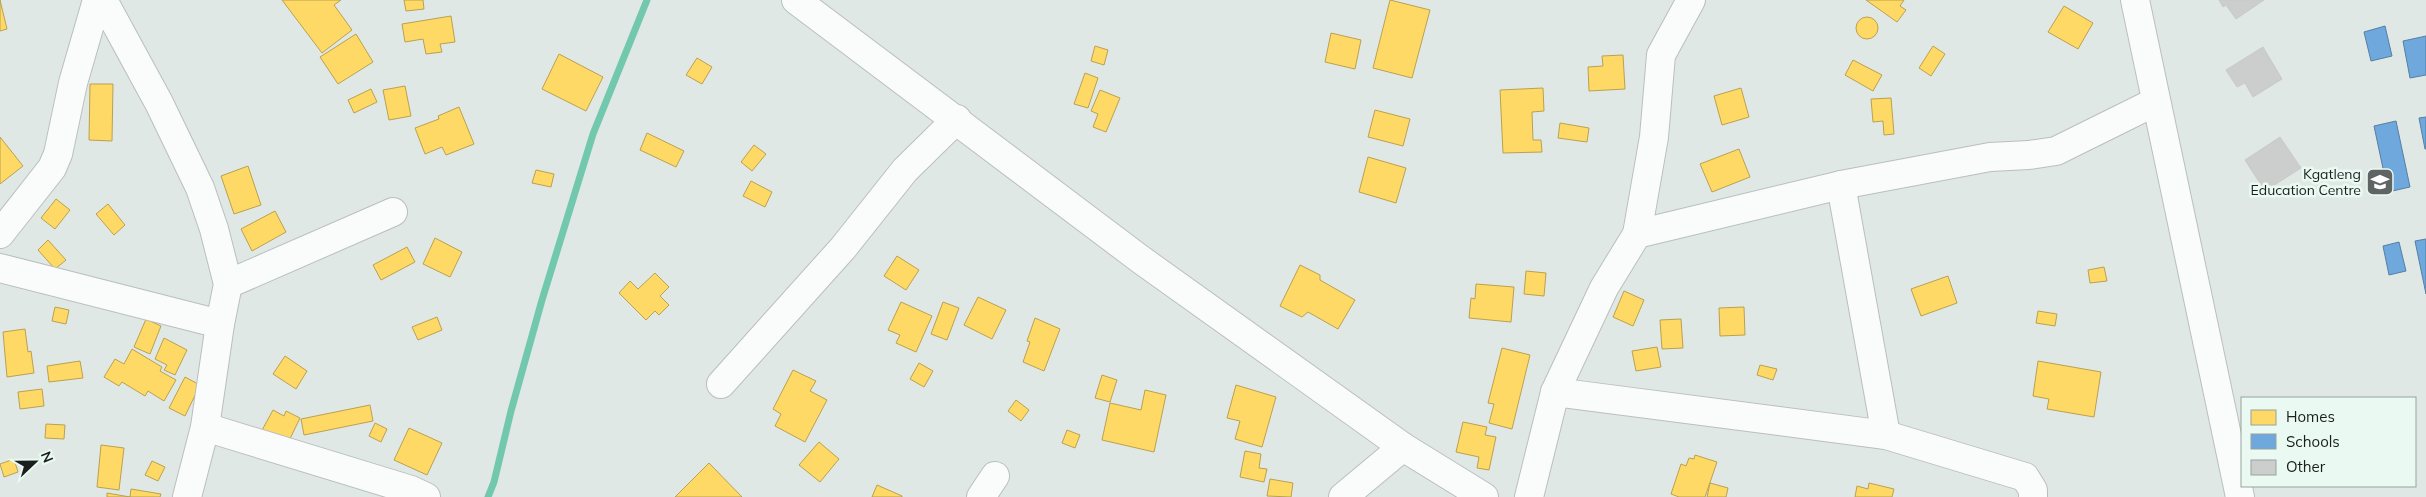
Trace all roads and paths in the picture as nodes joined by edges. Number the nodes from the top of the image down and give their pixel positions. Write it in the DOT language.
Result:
graph roads {
  1 [pos="97,0"];
  2 [pos="103,0"];
  3 [pos="796,0"];
  4 [pos="1691,0"];
  5 [pos="2136,0"];
  6 [pos="2155,102"];
  7 [pos="957,119"];
  8 [pos="1841,185"];
  9 [pos="392,212"];
  10 [pos="0,234"];
  11 [pos="1637,234"];
  12 [pos="0,268"];
  13 [pos="228,284"];
  14 [pos="220,324"];
  15 [pos="720,384"];
  16 [pos="1555,392"];
  17 [pos="205,427"];
  18 [pos="1886,435"];
  19 [pos="1403,447"];
  20 [pos="187,497"];
  21 [pos="426,497"];
  22 [pos="1343,497"];
  23 [pos="1484,497"];
  24 [pos="1529,497"];
  25 [pos="2033,497"];
  26 [pos="2240,497"];
  1 -- 10 [label="street"];
  2 -- 13 [label="street"];
  3 -- 7 [label="street"];
  4 -- 11 [label="street"];
  5 -- 6 [label="street"];
  6 -- 8 [label="street"];
  6 -- 26 [label="street"];
  7 -- 15 [label="street"];
  7 -- 19 [label="street"];
  8 -- 11 [label="street"];
  8 -- 18 [label="street"];
  9 -- 13 [label="street"];
  11 -- 16 [label="street"];
  12 -- 14 [label="street"];
  13 -- 14 [label="street"];
  14 -- 17 [label="street"];
  16 -- 18 [label="street"];
  16 -- 24 [label="street"];
  17 -- 20 [label="street"];
  17 -- 21 [label="street"];
  18 -- 25 [label="street"];
  19 -- 22 [label="street"];
  19 -- 23 [label="street"];
}
